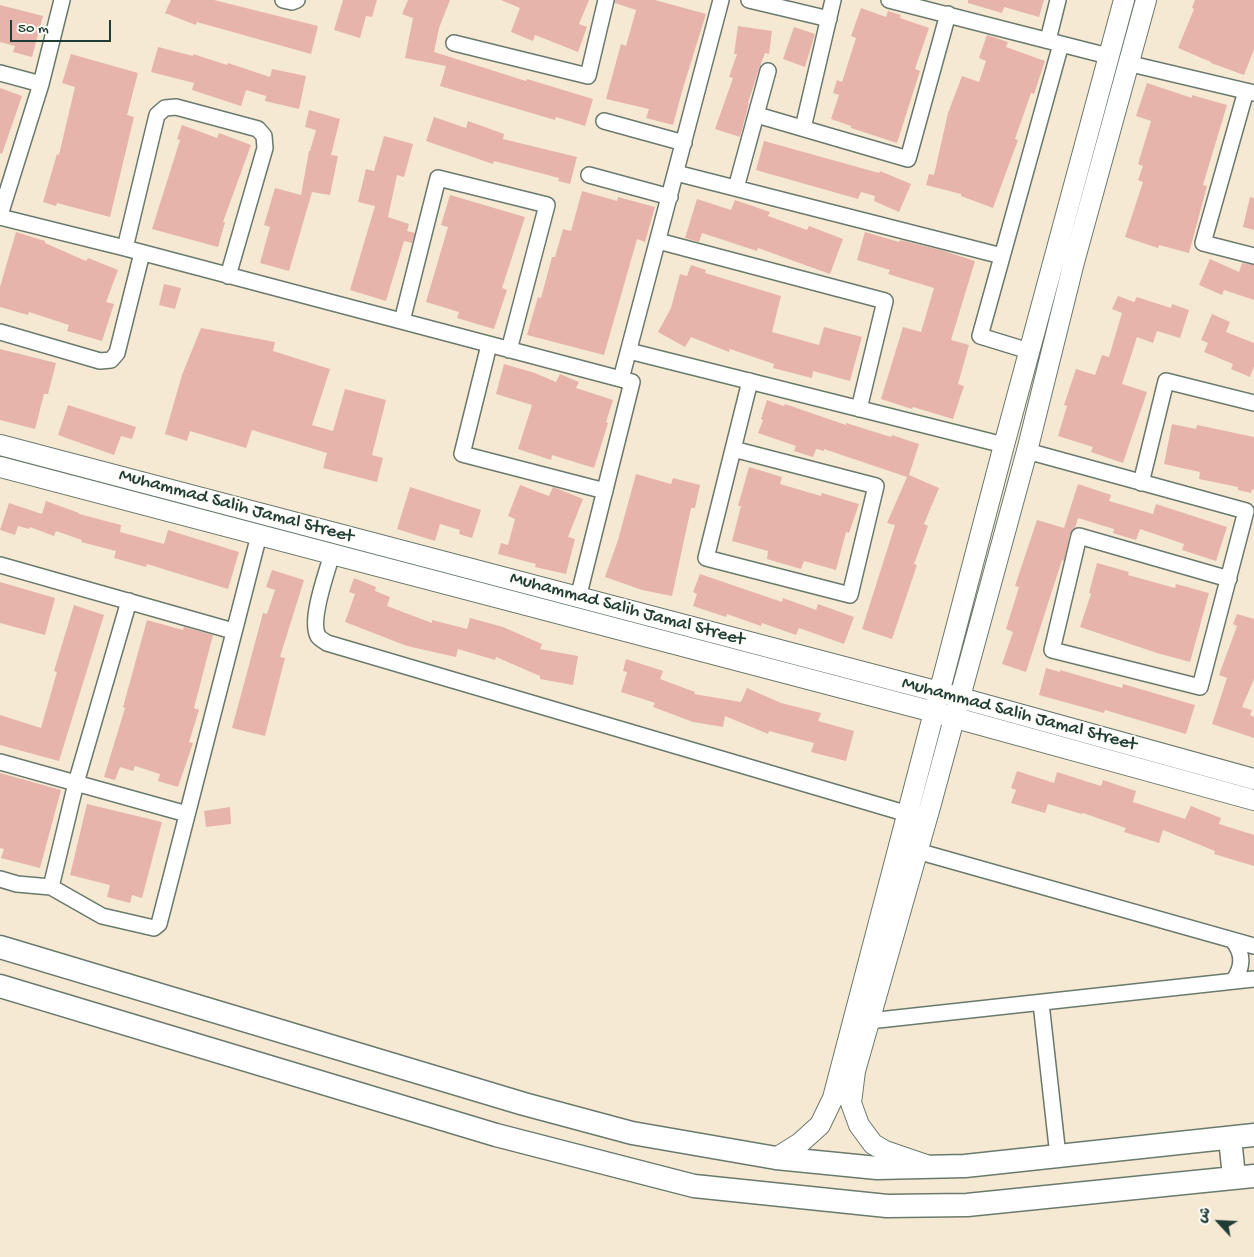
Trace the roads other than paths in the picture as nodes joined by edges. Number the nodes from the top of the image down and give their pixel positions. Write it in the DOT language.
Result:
graph roads {
  1 [pos="62,0"];
  2 [pos="283,0"];
  3 [pos="298,0"];
  4 [pos="606,0"];
  5 [pos="721,0"];
  6 [pos="749,0"];
  7 [pos="833,0"];
  8 [pos="890,0"];
  9 [pos="1058,0"];
  10 [pos="1124,0"];
  11 [pos="1146,0"];
  12 [pos="943,9"];
  13 [pos="829,19"];
  14 [pos="1055,42"];
  15 [pos="454,43"];
  16 [pos="1108,56"];
  17 [pos="1128,63"];
  18 [pos="768,71"];
  19 [pos="0,73"];
  20 [pos="41,84"];
  21 [pos="1250,92"];
  22 [pos="757,115"];
  23 [pos="604,121"];
  24 [pos="803,128"];
  25 [pos="684,143"];
  26 [pos="676,173"];
  27 [pos="589,175"];
  28 [pos="4,186"];
  29 [pos="736,188"];
  30 [pos="670,197"];
  31 [pos="0,216"];
  32 [pos="658,241"];
  33 [pos="125,248"];
  34 [pos="142,253"];
  35 [pos="1002,256"];
  36 [pos="1254,256"];
  37 [pos="228,276"];
  38 [pos="402,321"];
  39 [pos="0,332"];
  40 [pos="489,345"];
  41 [pos="509,350"];
  42 [pos="1029,350"];
  43 [pos="629,351"];
  44 [pos="621,379"];
  45 [pos="750,382"];
  46 [pos="1254,403"];
  47 [pos="859,409"];
  48 [pos="0,445"];
  49 [pos="1004,445"];
  50 [pos="733,449"];
  51 [pos="1027,452"];
  52 [pos="0,467"];
  53 [pos="1141,483"];
  54 [pos="604,491"];
  55 [pos="1250,512"];
  56 [pos="259,535"];
  57 [pos="332,554"];
  58 [pos="0,565"];
  59 [pos="1229,578"];
  60 [pos="578,598"];
  61 [pos="129,601"];
  62 [pos="233,631"];
  63 [pos="939,692"];
  64 [pos="960,698"];
  65 [pos="934,712"];
  66 [pos="954,718"];
  67 [pos="0,762"];
  68 [pos="1254,779"];
  69 [pos="76,783"];
  70 [pos="1254,800"];
  71 [pos="187,814"];
  72 [pos="908,814"];
  73 [pos="917,851"];
  74 [pos="0,880"];
  75 [pos="51,887"];
  76 [pos="1233,941"];
  77 [pos="1254,946"];
  78 [pos="0,947"];
  79 [pos="1254,979"];
  80 [pos="1233,981"];
  81 [pos="0,986"];
  82 [pos="1041,1002"];
  83 [pos="869,1022"];
  84 [pos="1254,1135"];
  85 [pos="1230,1138"];
  86 [pos="1058,1156"];
  87 [pos="776,1158"];
  88 [pos="933,1167"];
  89 [pos="1244,1176"];
  1 -- 20 [label="street"];
  2 -- 3 [label="street"];
  4 -- 15 [label="street"];
  5 -- 25 [label="street"];
  6 -- 13 [label="street"];
  7 -- 13 [label="street"];
  8 -- 12 [label="street"];
  9 -- 14 [label="street"];
  10 -- 16 [label="street"];
  11 -- 17 [label="street"];
  12 -- 14 [label="street"];
  12 -- 24 [label="street"];
  13 -- 24 [label="street"];
  14 -- 16 [label="street"];
  14 -- 35 [label="street"];
  16 -- 42 [label="street"];
  17 -- 21 [label="street"];
  17 -- 51 [label="street"];
  18 -- 22 [label="street"];
  19 -- 20 [label="street"];
  20 -- 28 [label="street"];
  21 -- 36 [label="street"];
  22 -- 24 [label="street"];
  22 -- 29 [label="street"];
  23 -- 25 [label="street"];
  25 -- 26 [label="street"];
  26 -- 29 [label="street"];
  26 -- 30 [label="street"];
  27 -- 30 [label="street"];
  28 -- 31 [label="street"];
  29 -- 35 [label="street"];
  30 -- 32 [label="street"];
  31 -- 33 [label="street"];
  32 -- 43 [label="street"];
  32 -- 47 [label="street"];
  33 -- 34 [label="street"];
  33 -- 37 [label="street"];
  34 -- 37 [label="street"];
  34 -- 39 [label="street"];
  35 -- 42 [label="street"];
  37 -- 38 [label="street"];
  38 -- 40 [label="street"];
  38 -- 41 [label="street"];
  40 -- 41 [label="street"];
  40 -- 54 [label="street"];
  41 -- 44 [label="street"];
  42 -- 49 [label="street"];
  43 -- 44 [label="street"];
  43 -- 45 [label="street"];
  44 -- 54 [label="street"];
  45 -- 47 [label="street"];
  45 -- 50 [label="street"];
  46 -- 53 [label="street"];
  47 -- 49 [label="street"];
  48 -- 60 [label="street, Muhammad Salih Jamal Street"];
  49 -- 63 [label="street"];
  50 -- 50 [label="street"];
  51 -- 53 [label="street"];
  51 -- 64 [label="street"];
  52 -- 56 [label="street, Muhammad Salih Jamal Street"];
  53 -- 55 [label="street"];
  54 -- 60 [label="street"];
  55 -- 59 [label="street"];
  56 -- 57 [label="street, Muhammad Salih Jamal Street"];
  56 -- 62 [label="street"];
  57 -- 65 [label="street, Muhammad Salih Jamal Street"];
  57 -- 72 [label="street"];
  58 -- 61 [label="street"];
  59 -- 59 [label="street"];
  60 -- 63 [label="street, Muhammad Salih Jamal Street"];
  61 -- 62 [label="street"];
  61 -- 69 [label="street"];
  62 -- 71 [label="street"];
  63 -- 64 [label="street, Muhammad Salih Jamal Street"];
  63 -- 65 [label="street"];
  64 -- 66 [label="street"];
  64 -- 68 [label="street, Muhammad Salih Jamal Street"];
  65 -- 66 [label="street, Muhammad Salih Jamal Street"];
  65 -- 72 [label="street"];
  66 -- 70 [label="street, Muhammad Salih Jamal Street"];
  66 -- 73 [label="street"];
  67 -- 69 [label="street"];
  69 -- 71 [label="street"];
  69 -- 75 [label="street"];
  71 -- 75 [label="street"];
  72 -- 87 [label="street"];
  73 -- 76 [label="street"];
  73 -- 83 [label="street"];
  74 -- 75 [label="street"];
  76 -- 77 [label="street"];
  76 -- 80 [label="street"];
  78 -- 87 [label="main road"];
  79 -- 80 [label="street"];
  80 -- 82 [label="street"];
  81 -- 89 [label="main road"];
  82 -- 83 [label="street"];
  82 -- 86 [label="street"];
  83 -- 88 [label="street"];
  84 -- 85 [label="main road"];
  85 -- 86 [label="main road"];
  85 -- 89 [label="main road"];
  86 -- 88 [label="main road"];
  87 -- 88 [label="main road"];
}
